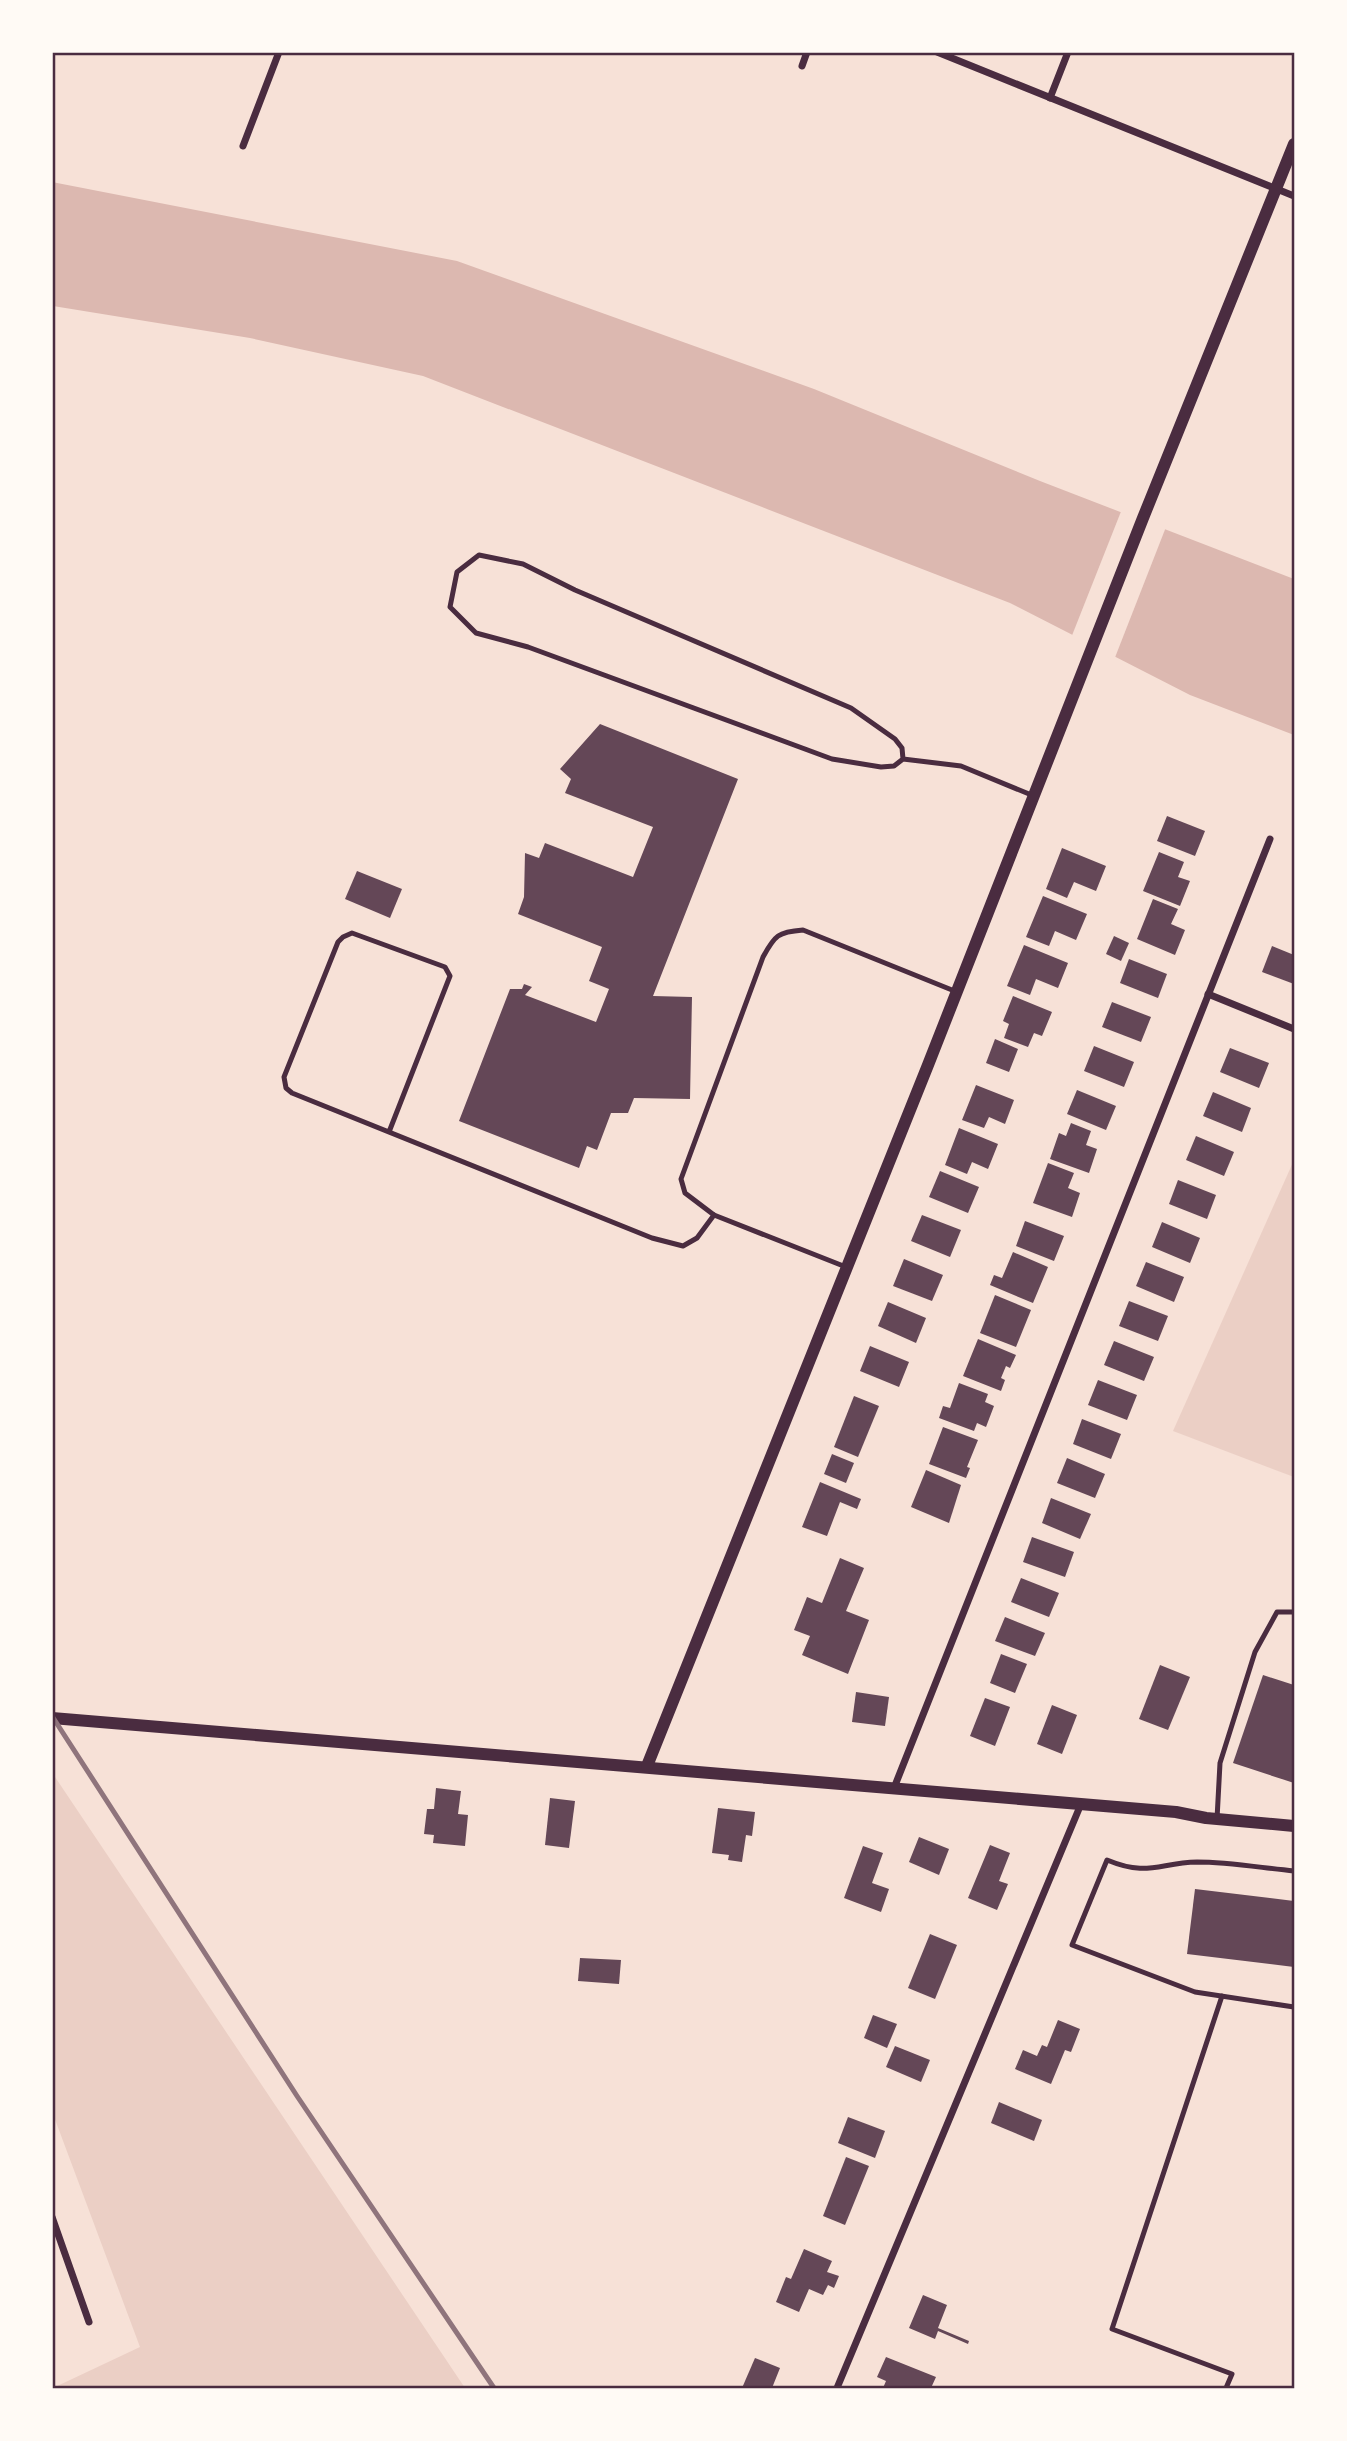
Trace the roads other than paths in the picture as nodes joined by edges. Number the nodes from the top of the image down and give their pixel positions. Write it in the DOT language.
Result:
graph roads {
  1 [pos="279,52"];
  2 [pos="807,52"];
  3 [pos="937,52"];
  4 [pos="1068,52"];
  5 [pos="802,66"];
  6 [pos="1050,98"];
  7 [pos="1294,144"];
  8 [pos="243,146"];
  9 [pos="1277,189"];
  10 [pos="1294,196"];
  11 [pos="903,759"];
  12 [pos="1034,796"];
  13 [pos="1270,839"];
  14 [pos="957,992"];
  15 [pos="1208,994"];
  16 [pos="1294,1029"];
  17 [pos="390,1132"];
  18 [pos="714,1215"];
  19 [pos="847,1268"];
  20 [pos="1294,1612"];
  21 [pos="52,1718"];
  22 [pos="647,1766"];
  23 [pos="894,1788"];
  24 [pos="1081,1804"];
  25 [pos="1217,1819"];
  26 [pos="1294,1826"];
  27 [pos="1294,1871"];
  28 [pos="1222,1996"];
  29 [pos="1294,2007"];
  30 [pos="52,2217"];
  31 [pos="89,2322"];
  32 [pos="837,2389"];
  33 [pos="1226,2389"];
  1 -- 8 [label="street"];
  2 -- 5 [label="street"];
  3 -- 6 [label="street"];
  4 -- 6 [label="street"];
  6 -- 9 [label="street"];
  7 -- 9 [label="street"];
  9 -- 10 [label="street"];
  9 -- 12 [label="street"];
  11 -- 11 [label="lane"];
  11 -- 12 [label="lane"];
  12 -- 14 [label="street"];
  13 -- 15 [label="street"];
  14 -- 18 [label="lane"];
  14 -- 19 [label="street"];
  15 -- 16 [label="street"];
  15 -- 23 [label="street"];
  17 -- 17 [label="lane"];
  17 -- 18 [label="lane"];
  18 -- 19 [label="lane"];
  19 -- 22 [label="street"];
  20 -- 25 [label="lane"];
  21 -- 22 [label="street"];
  22 -- 23 [label="street"];
  23 -- 24 [label="street"];
  24 -- 25 [label="street"];
  24 -- 32 [label="street"];
  25 -- 26 [label="street"];
  27 -- 28 [label="lane"];
  28 -- 29 [label="lane"];
  28 -- 33 [label="lane"];
  30 -- 31 [label="street"];
}
